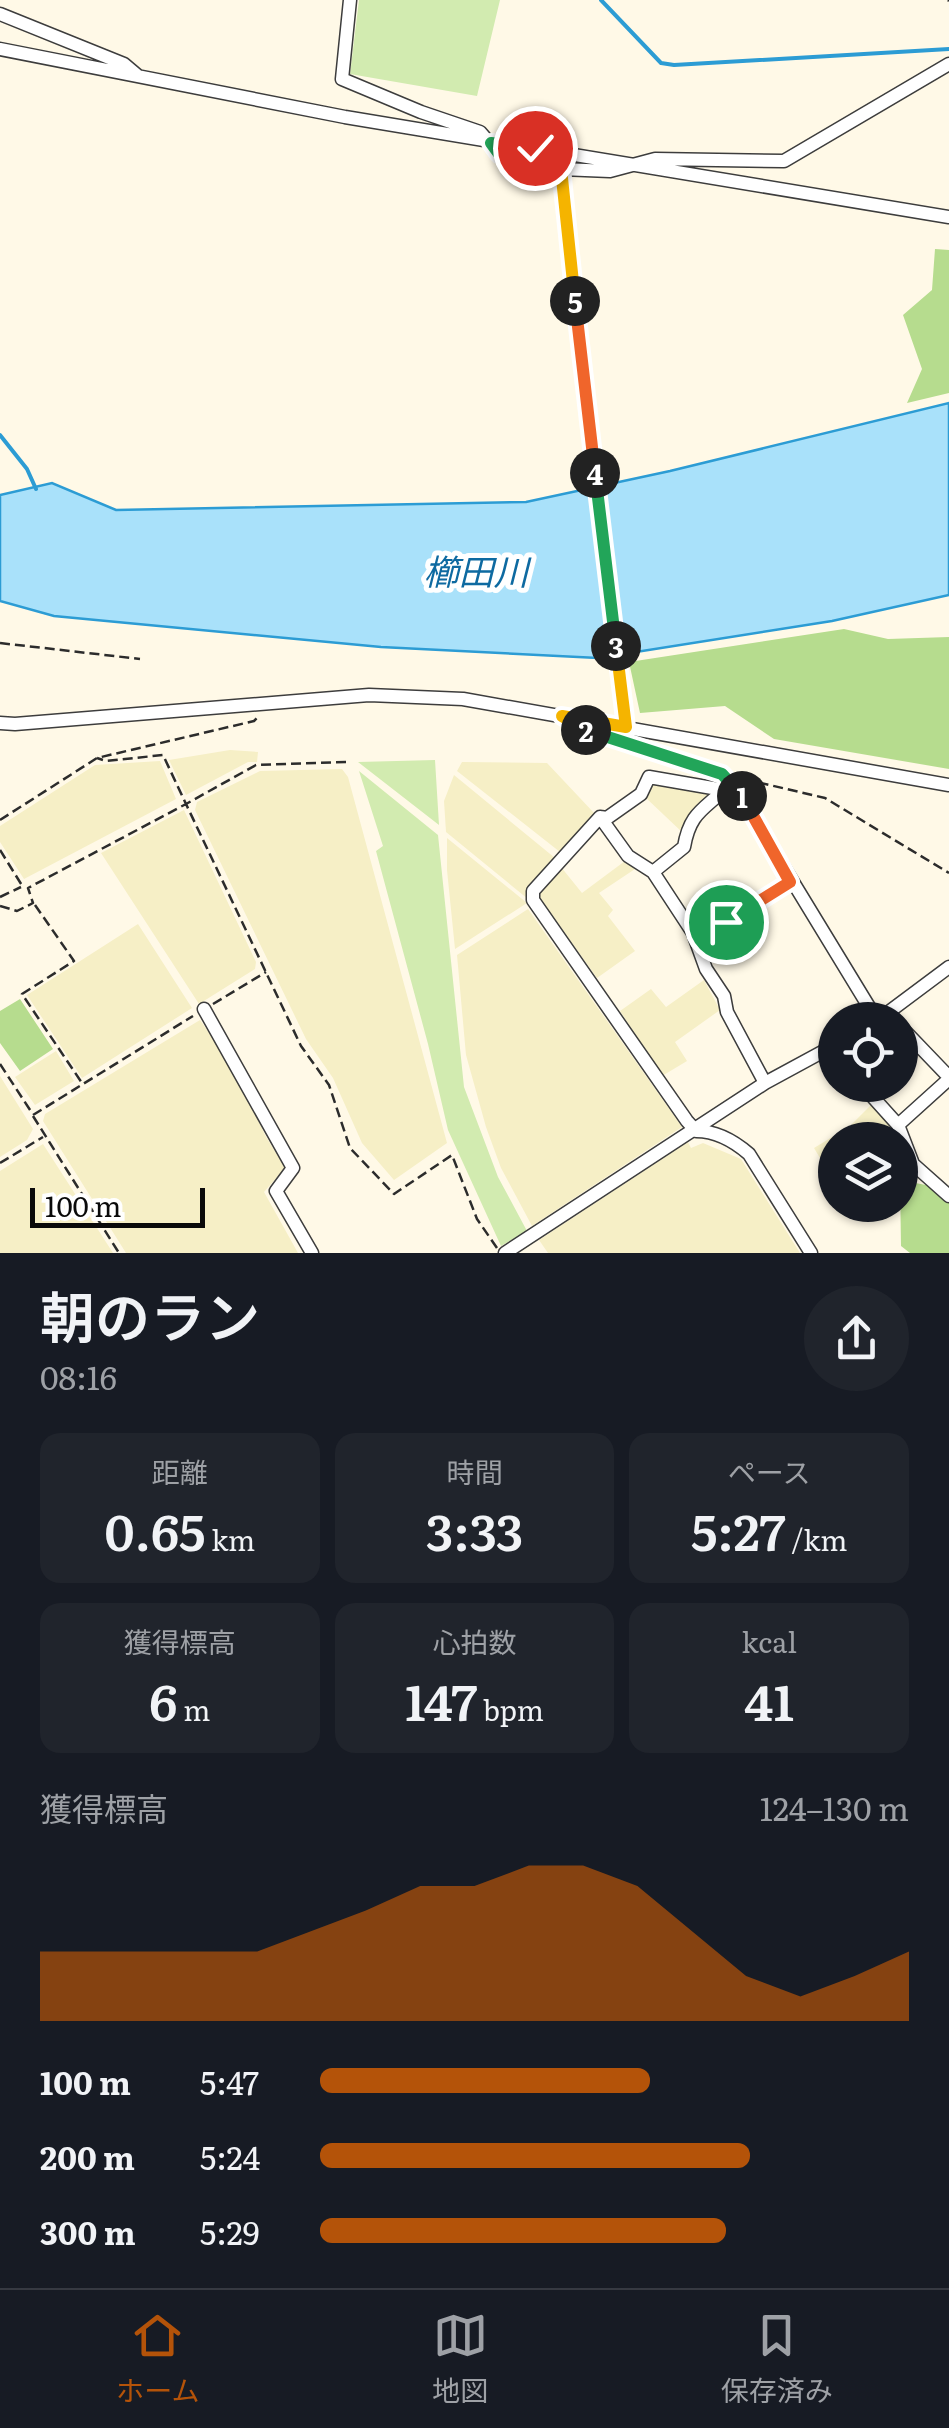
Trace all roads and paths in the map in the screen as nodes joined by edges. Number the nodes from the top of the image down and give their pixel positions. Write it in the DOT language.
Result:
graph roads {
  1 [pos="350,0"];
  2 [pos="0,14"];
  3 [pos="0,49"];
  4 [pos="949,64"];
  5 [pos="138,76"];
  6 [pos="491,143"];
  7 [pos="627,164"];
  8 [pos="561,169"];
  9 [pos="949,217"];
  10 [pos="0,642"];
  11 [pos="140,660"];
  12 [pos="270,706"];
  13 [pos="562,716"];
  14 [pos="626,721"];
  15 [pos="0,723"];
  16 [pos="97,758"];
  17 [pos="346,762"];
  18 [pos="726,782"];
  19 [pos="949,785"];
  20 [pos="186,804"];
  21 [pos="600,817"];
  22 [pos="0,820"];
  23 [pos="0,850"];
  24 [pos="653,872"];
  25 [pos="949,873"];
  26 [pos="790,882"];
  27 [pos="26,887"];
  28 [pos="0,897"];
  29 [pos="33,904"];
  30 [pos="0,906"];
  31 [pos="693,933"];
  32 [pos="949,966"];
  33 [pos="266,972"];
  34 [pos="873,1002"];
  35 [pos="906,1002"];
  36 [pos="204,1010"];
  37 [pos="918,1045"];
  38 [pos="818,1056"];
  39 [pos="0,1064"];
  40 [pos="949,1078"];
  41 [pos="765,1083"];
  42 [pos="83,1084"];
  43 [pos="878,1102"];
  44 [pos="32,1115"];
  45 [pos="896,1122"];
  46 [pos="900,1122"];
  47 [pos="696,1131"];
  48 [pos="45,1136"];
  49 [pos="0,1163"];
  50 [pos="918,1168"];
  51 [pos="949,1196"];
  52 [pos="119,1253"];
  53 [pos="312,1253"];
  54 [pos="502,1253"];
  55 [pos="811,1253"];
  1 -- 6 [label="street"];
  2 -- 5 [label="street"];
  3 -- 5 [label="street"];
  4 -- 7 [label="street"];
  5 -- 6 [label="street"];
  6 -- 7 [label="street"];
  6 -- 8 [label="street"];
  7 -- 8 [label="street"];
  7 -- 9 [label="street"];
  8 -- 14 [label="street"];
  10 -- 11 [label="path"];
  12 -- 13 [label="street"];
  12 -- 15 [label="street"];
  12 -- 16 [label="path"];
  13 -- 14 [label="street"];
  13 -- 18 [label="street"];
  14 -- 19 [label="street"];
  16 -- 20 [label="path"];
  16 -- 22 [label="path"];
  17 -- 20 [label="path"];
  18 -- 21 [label="street"];
  18 -- 24 [label="street"];
  18 -- 25 [label="path"];
  18 -- 26 [label="street"];
  20 -- 27 [label="path"];
  20 -- 33 [label="path"];
  21 -- 24 [label="street"];
  21 -- 47 [label="street"];
  23 -- 27 [label="path"];
  24 -- 31 [label="street"];
  26 -- 31 [label="street"];
  26 -- 34 [label="street"];
  27 -- 28 [label="path"];
  27 -- 29 [label="path"];
  29 -- 30 [label="path"];
  29 -- 42 [label="path"];
  31 -- 41 [label="street"];
  32 -- 35 [label="street"];
  33 -- 36 [label="path"];
  33 -- 54 [label="path"];
  36 -- 42 [label="path"];
  36 -- 53 [label="street"];
  37 -- 40 [label="street"];
  38 -- 41 [label="street"];
  39 -- 44 [label="path"];
  40 -- 46 [label="street"];
  41 -- 47 [label="street"];
  42 -- 44 [label="path"];
  43 -- 45 [label="street"];
  44 -- 48 [label="path"];
  47 -- 54 [label="street"];
  47 -- 55 [label="street"];
  48 -- 49 [label="path"];
  48 -- 52 [label="path"];
  50 -- 51 [label="street"];
}
